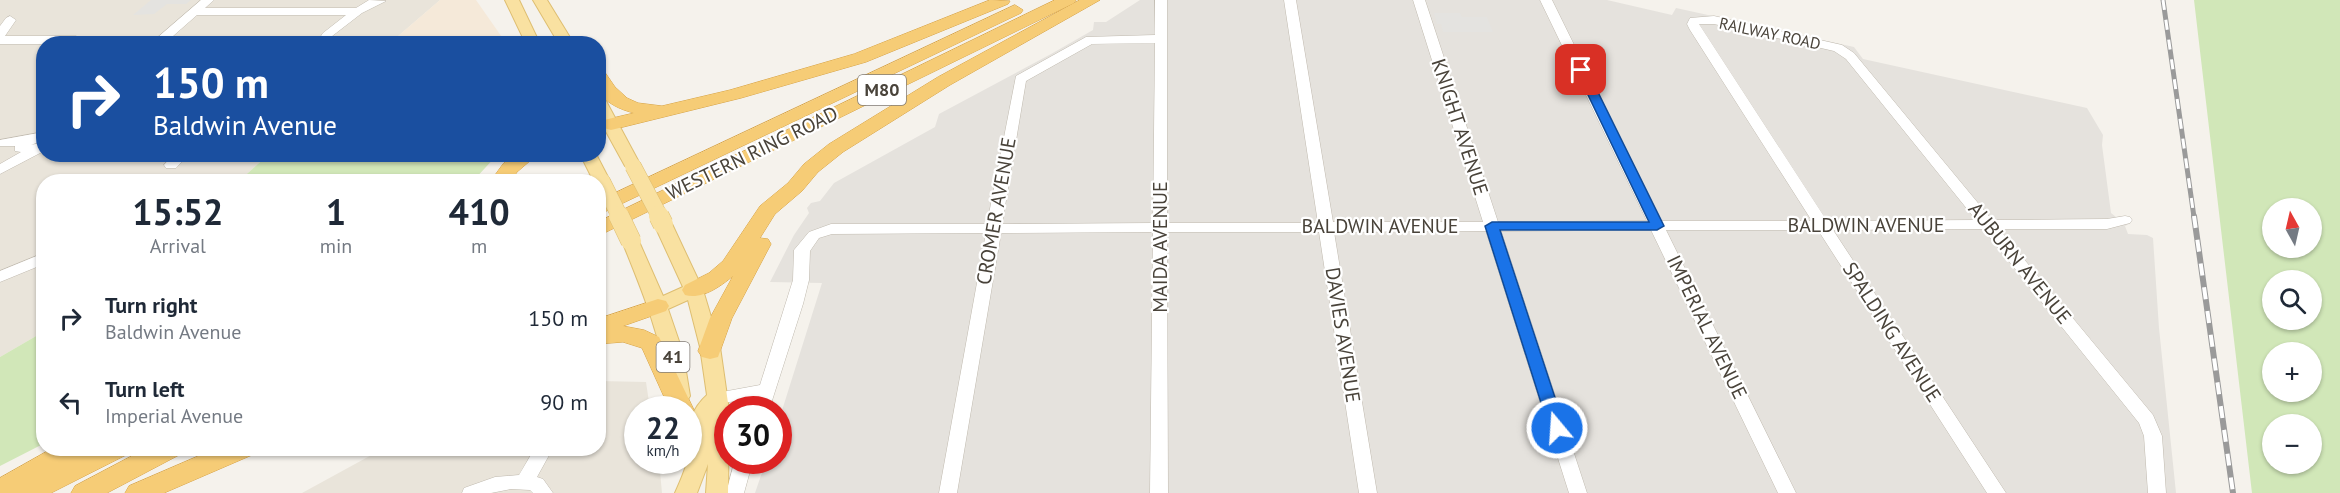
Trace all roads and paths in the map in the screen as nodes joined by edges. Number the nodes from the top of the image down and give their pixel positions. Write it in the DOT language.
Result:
graph roads {
  1 [pos="208,0"];
  2 [pos="540,0"];
  3 [pos="1005,0"];
  4 [pos="1036,0"];
  5 [pos="1068,0"];
  6 [pos="1092,0"];
  7 [pos="1161,0"];
  8 [pos="1290,0"];
  9 [pos="1419,0"];
  10 [pos="1546,0"];
  11 [pos="380,1"];
  12 [pos="511,3"];
  13 [pos="358,11"];
  14 [pos="194,12"];
  15 [pos="10,20"];
  16 [pos="1694,20"];
  17 [pos="166,36"];
  18 [pos="327,36"];
  19 [pos="529,36"];
  20 [pos="562,36"];
  21 [pos="0,38"];
  22 [pos="36,39"];
  23 [pos="1161,39"];
  24 [pos="1844,51"];
  25 [pos="606,88"];
  26 [pos="664,110"];
  27 [pos="606,126"];
  28 [pos="606,127"];
  29 [pos="35,142"];
  30 [pos="1,143"];
  31 [pos="174,162"];
  32 [pos="508,162"];
  33 [pos="518,162"];
  34 [pos="171,165"];
  35 [pos="5,167"];
  36 [pos="498,174"];
  37 [pos="505,174"];
  38 [pos="795,187"];
  39 [pos="606,189"];
  40 [pos="606,205"];
  41 [pos="2125,220"];
  42 [pos="1823,225"];
  43 [pos="1989,225"];
  44 [pos="606,226"];
  45 [pos="1326,226"];
  46 [pos="1492,226"];
  47 [pos="1657,226"];
  48 [pos="994,227"];
  49 [pos="1160,227"];
  50 [pos="36,261"];
  51 [pos="0,277"];
  52 [pos="693,290"];
  53 [pos="658,306"];
  54 [pos="606,324"];
  55 [pos="606,335"];
  56 [pos="710,351"];
  57 [pos="766,390"];
  58 [pos="676,396"];
  59 [pos="681,396"];
  60 [pos="717,396"];
  61 [pos="729,396"];
  62 [pos="764,396"];
  63 [pos="714,401"];
  64 [pos="61,456"];
  65 [pos="101,456"];
  66 [pos="155,456"];
  67 [pos="224,456"];
  68 [pos="539,456"];
  69 [pos="684,474"];
  70 [pos="718,474"];
  71 [pos="740,474"];
  72 [pos="525,481"];
  73 [pos="0,490"];
  74 [pos="28,493"];
  75 [pos="84,493"];
  76 [pos="138,493"];
  77 [pos="471,493"];
  78 [pos="544,493"];
  79 [pos="685,493"];
  80 [pos="717,493"];
  81 [pos="735,493"];
  82 [pos="948,493"];
  83 [pos="1159,493"];
  84 [pos="1368,493"];
  85 [pos="1578,493"];
  86 [pos="1787,493"];
  87 [pos="1997,493"];
  88 [pos="2157,493"];
  1 -- 14 [label="street"];
  2 -- 20 [label="main road"];
  3 -- 26 [label="highway"];
  4 -- 40 [label="highway, WESTERN RING ROAD / M80"];
  5 -- 44 [label="highway, WESTERN RING ROAD / M80"];
  6 -- 38 [label="highway"];
  7 -- 23 [label="street, MAIDA AVENUE"];
  8 -- 45 [label="street, DAVIES AVENUE"];
  9 -- 46 [label="street, KNIGHT AVENUE"];
  10 -- 47 [label="street, IMPERIAL AVENUE"];
  11 -- 13 [label="street"];
  12 -- 19 [label="main road"];
  13 -- 14 [label="street"];
  13 -- 18 [label="street"];
  14 -- 17 [label="street"];
  15 -- 21 [label="street"];
  16 -- 24 [label="street, RAILWAY ROAD"];
  16 -- 42 [label="street, SPALDING AVENUE"];
  21 -- 22 [label="street"];
  23 -- 48 [label="street, CROMER AVENUE"];
  23 -- 49 [label="street, MAIDA AVENUE"];
  24 -- 43 [label="street, AUBURN AVENUE"];
  25 -- 26 [label="highway"];
  26 -- 27 [label="highway"];
  28 -- 52 [label="main road, 41, bridge"];
  29 -- 30 [label="street"];
  29 -- 35 [label="street"];
  31 -- 34 [label="street"];
  32 -- 36 [label="highway"];
  33 -- 37 [label="highway"];
  38 -- 52 [label="highway"];
  38 -- 56 [label="highway"];
  39 -- 53 [label="main road, 41, bridge"];
  41 -- 43 [label="street, BALDWIN AVENUE"];
  42 -- 43 [label="street, BALDWIN AVENUE"];
  42 -- 47 [label="street, BALDWIN AVENUE"];
  42 -- 87 [label="street, SPALDING AVENUE"];
  43 -- 88 [label="street, AUBURN AVENUE"];
  45 -- 46 [label="street, BALDWIN AVENUE"];
  45 -- 49 [label="street, BALDWIN AVENUE"];
  45 -- 84 [label="street, DAVIES AVENUE"];
  46 -- 47 [label="street, BALDWIN AVENUE"];
  46 -- 85 [label="street, KNIGHT AVENUE"];
  47 -- 86 [label="street, IMPERIAL AVENUE"];
  48 -- 49 [label="street, BALDWIN AVENUE"];
  48 -- 57 [label="street, BALDWIN AVENUE"];
  48 -- 82 [label="street, CROMER AVENUE"];
  49 -- 83 [label="street, MAIDA AVENUE"];
  50 -- 51 [label="street"];
  52 -- 53 [label="main road"];
  52 -- 56 [label="main road, 41"];
  53 -- 54 [label="highway"];
  53 -- 59 [label="main road, 41"];
  55 -- 58 [label="highway"];
  56 -- 60 [label="main road, 41"];
  57 -- 61 [label="street"];
  57 -- 62 [label="street"];
  63 -- 79 [label="main road"];
  64 -- 73 [label="highway"];
  65 -- 74 [label="highway"];
  66 -- 75 [label="highway"];
  67 -- 76 [label="highway"];
  68 -- 72 [label="street"];
  69 -- 79 [label="main road"];
  70 -- 80 [label="main road, 41"];
  71 -- 81 [label="street"];
  72 -- 77 [label="street"];
  72 -- 78 [label="street"];
}
